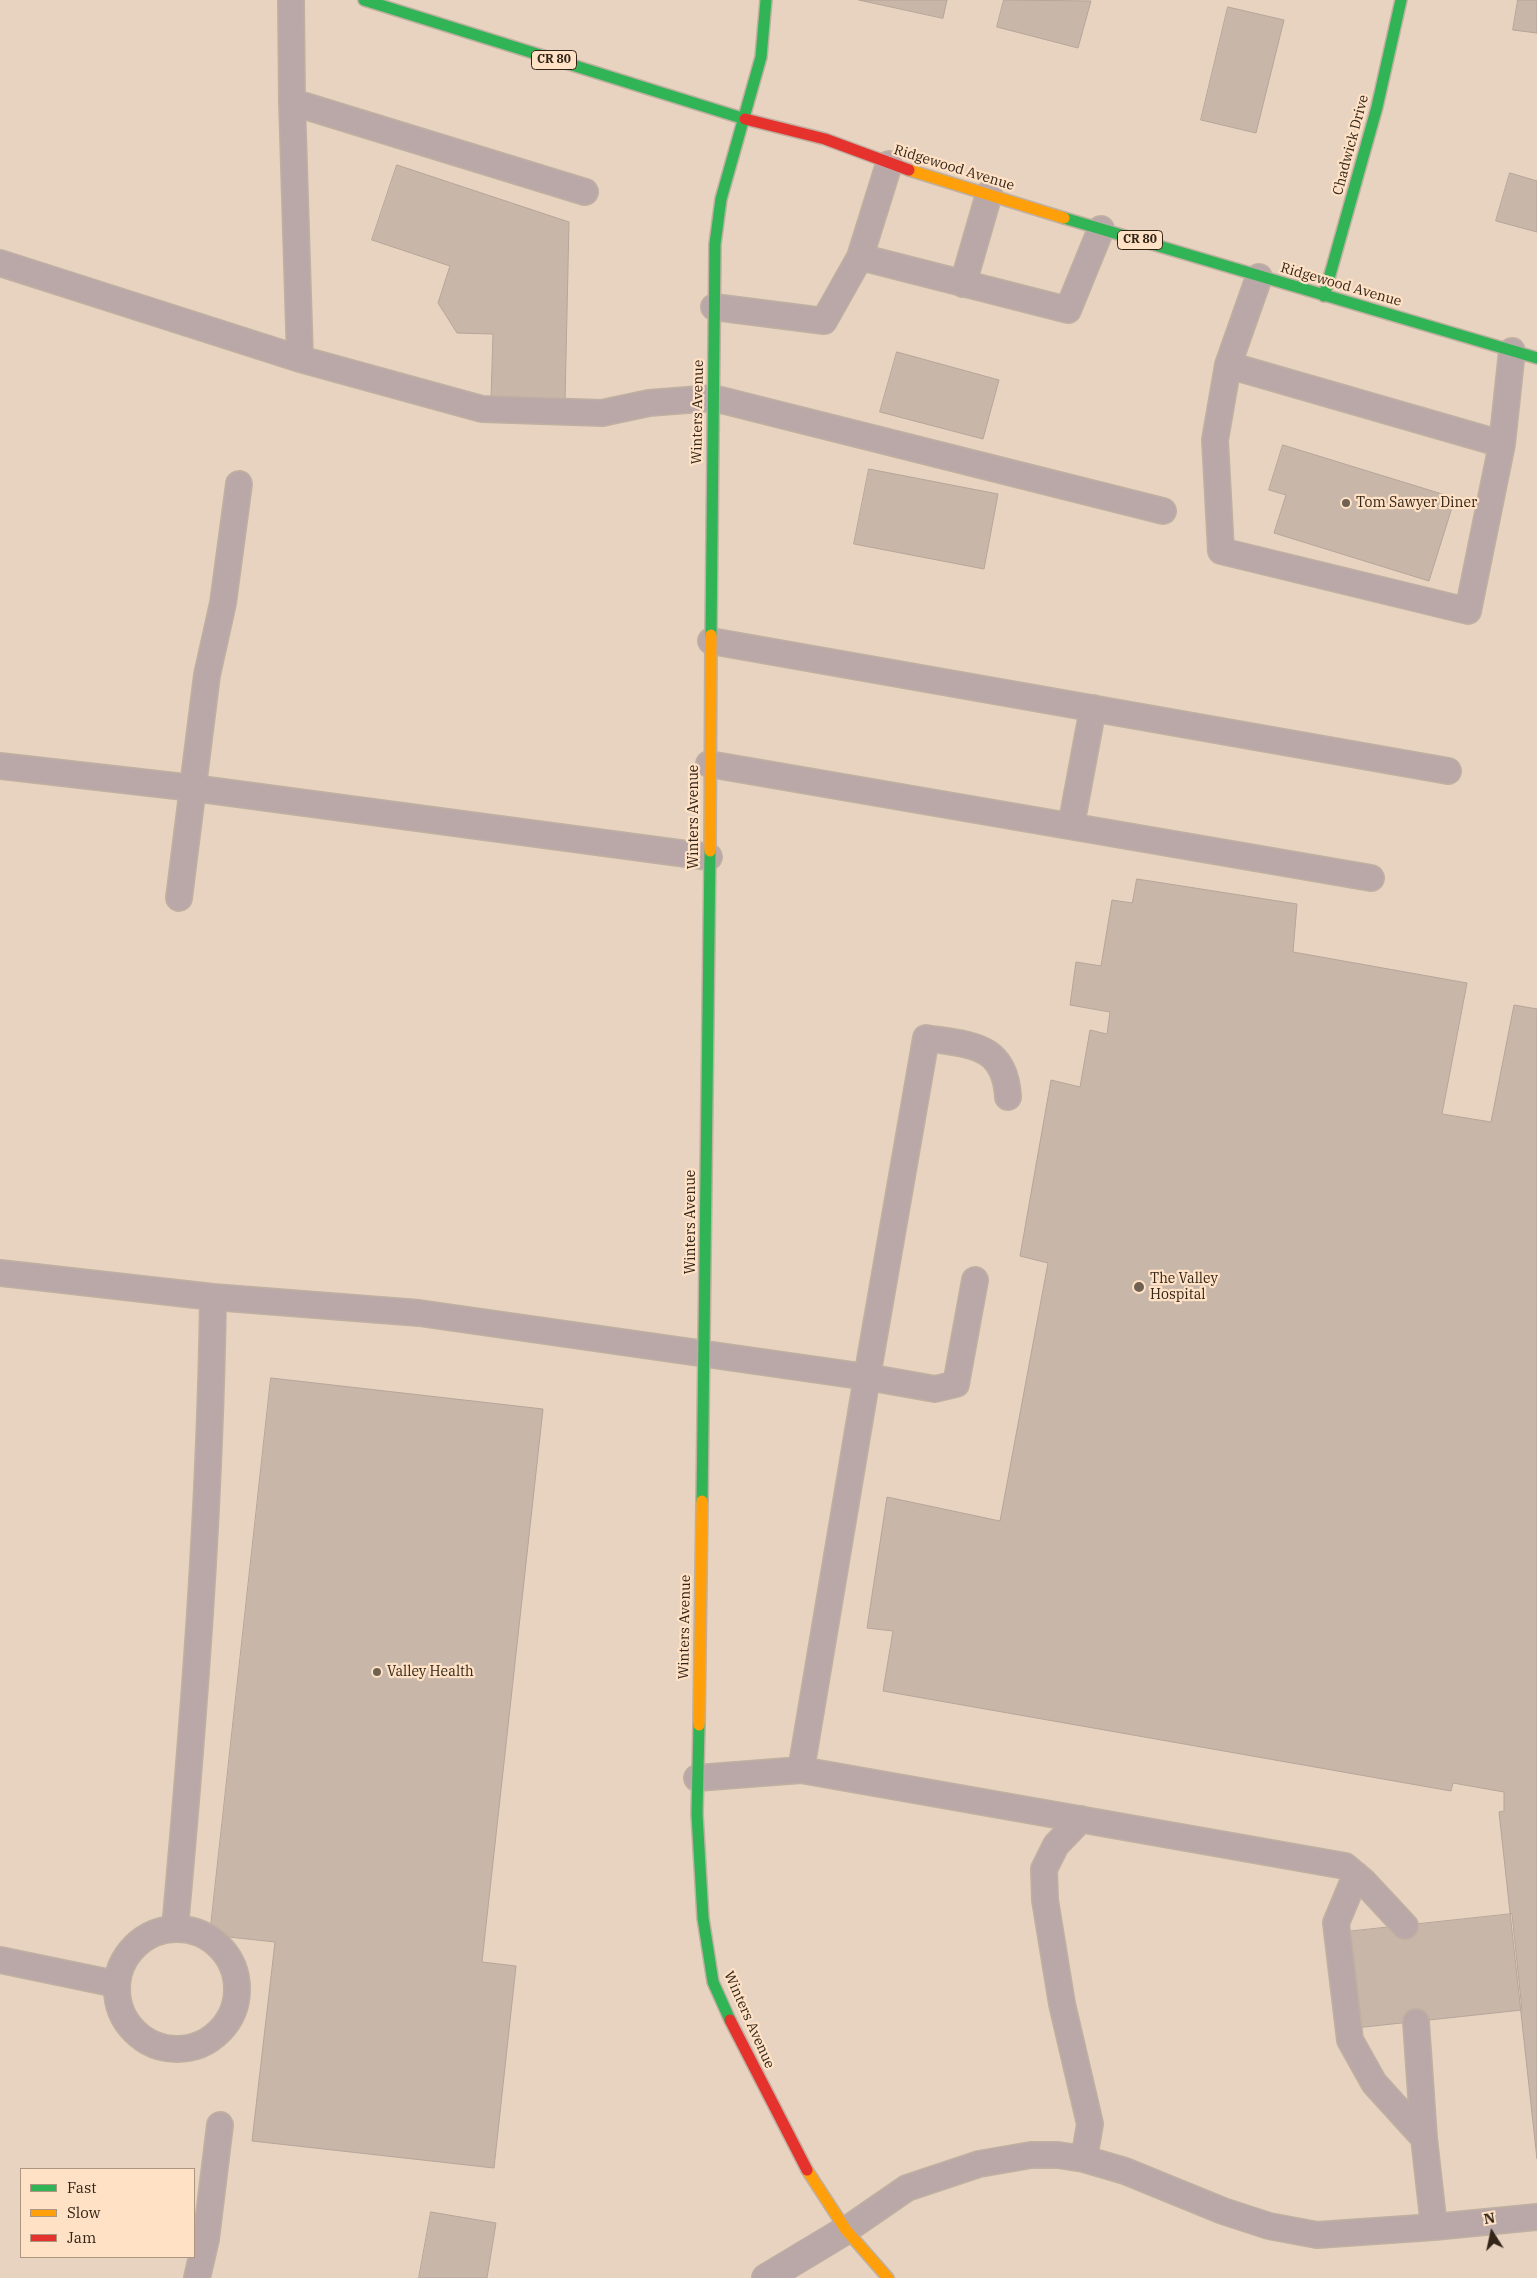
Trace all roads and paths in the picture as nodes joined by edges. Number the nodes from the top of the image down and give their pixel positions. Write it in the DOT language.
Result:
graph roads {
  1 [pos="291,0"];
  2 [pos="364,0"];
  3 [pos="766,0"];
  4 [pos="1401,0"];
  5 [pos="292,102"];
  6 [pos="744,119"];
  7 [pos="890,164"];
  8 [pos="584,192"];
  9 [pos="989,194"];
  10 [pos="1101,229"];
  11 [pos="860,257"];
  12 [pos="0,263"];
  13 [pos="1259,277"];
  14 [pos="964,284"];
  15 [pos="1324,296"];
  16 [pos="714,307"];
  17 [pos="1512,351"];
  18 [pos="1537,358"];
  19 [pos="300,359"];
  20 [pos="1228,365"];
  21 [pos="713,398"];
  22 [pos="1502,444"];
  23 [pos="239,484"];
  24 [pos="1163,511"];
  25 [pos="711,641"];
  26 [pos="1093,708"];
  27 [pos="709,764"];
  28 [pos="0,766"];
  29 [pos="1448,770"];
  30 [pos="193,788"];
  31 [pos="1071,826"];
  32 [pos="709,856"];
  33 [pos="1371,878"];
  34 [pos="179,898"];
  35 [pos="1008,1096"];
  36 [pos="0,1273"];
  37 [pos="975,1280"];
  38 [pos="213,1297"];
  39 [pos="705,1353"];
  40 [pos="866,1377"];
  41 [pos="801,1770"];
  42 [pos="697,1778"];
  43 [pos="1081,1819"];
  44 [pos="1356,1875"];
  45 [pos="1404,1926"];
  46 [pos="175,1928"];
  47 [pos="0,1960"];
  48 [pos="116,1984"];
  49 [pos="1416,2022"];
  50 [pos="220,2125"];
  51 [pos="1424,2138"];
  52 [pos="1084,2159"];
  53 [pos="1537,2217"];
  54 [pos="1434,2227"];
  55 [pos="846,2230"];
  56 [pos="197,2278"];
  57 [pos="766,2278"];
  58 [pos="888,2278"];
  1 -- 5 [label="lane"];
  2 -- 6 [label="street, Ridgewood Avenue / CR 80"];
  3 -- 6 [label="street, Winters Avenue"];
  4 -- 15 [label="street, Chadwick Drive"];
  5 -- 8 [label="lane"];
  5 -- 19 [label="lane"];
  6 -- 7 [label="street, Ridgewood Avenue / CR 80"];
  6 -- 16 [label="street, Winters Avenue"];
  7 -- 9 [label="street, Ridgewood Avenue / CR 80"];
  7 -- 11 [label="lane"];
  9 -- 10 [label="street, Ridgewood Avenue / CR 80"];
  9 -- 14 [label="lane"];
  10 -- 13 [label="street, Ridgewood Avenue / CR 80"];
  10 -- 14 [label="lane"];
  11 -- 14 [label="lane"];
  11 -- 16 [label="lane"];
  12 -- 19 [label="lane"];
  13 -- 15 [label="street, Ridgewood Avenue / CR 80"];
  13 -- 20 [label="lane"];
  15 -- 17 [label="street, Ridgewood Avenue / CR 80"];
  16 -- 21 [label="street, Winters Avenue"];
  17 -- 18 [label="street, Ridgewood Avenue / CR 80"];
  17 -- 22 [label="lane"];
  19 -- 21 [label="lane"];
  20 -- 22 [label="lane"];
  20 -- 22 [label="lane"];
  21 -- 24 [label="lane"];
  21 -- 25 [label="street, Winters Avenue"];
  23 -- 30 [label="lane"];
  25 -- 26 [label="lane"];
  25 -- 27 [label="street, Winters Avenue"];
  26 -- 29 [label="lane"];
  26 -- 31 [label="lane"];
  27 -- 31 [label="lane"];
  27 -- 32 [label="street, Winters Avenue"];
  28 -- 30 [label="lane"];
  30 -- 32 [label="lane"];
  30 -- 34 [label="lane"];
  31 -- 33 [label="lane"];
  32 -- 39 [label="street, Winters Avenue"];
  35 -- 40 [label="lane"];
  36 -- 38 [label="lane"];
  37 -- 40 [label="lane"];
  38 -- 39 [label="lane"];
  38 -- 46 [label="lane"];
  39 -- 40 [label="lane"];
  39 -- 42 [label="street, Winters Avenue"];
  40 -- 41 [label="lane"];
  41 -- 42 [label="lane"];
  41 -- 43 [label="lane"];
  42 -- 55 [label="street, Winters Avenue"];
  43 -- 44 [label="lane"];
  43 -- 52 [label="lane"];
  44 -- 45 [label="lane"];
  44 -- 51 [label="lane"];
  46 -- 48 [label="lane"];
  46 -- 48 [label="lane"];
  47 -- 48 [label="lane"];
  49 -- 51 [label="lane"];
  50 -- 56 [label="lane"];
  51 -- 54 [label="lane"];
  52 -- 54 [label="lane"];
  52 -- 55 [label="lane"];
  53 -- 54 [label="lane"];
  55 -- 57 [label="street"];
  55 -- 58 [label="street, Winters Avenue"];
}
